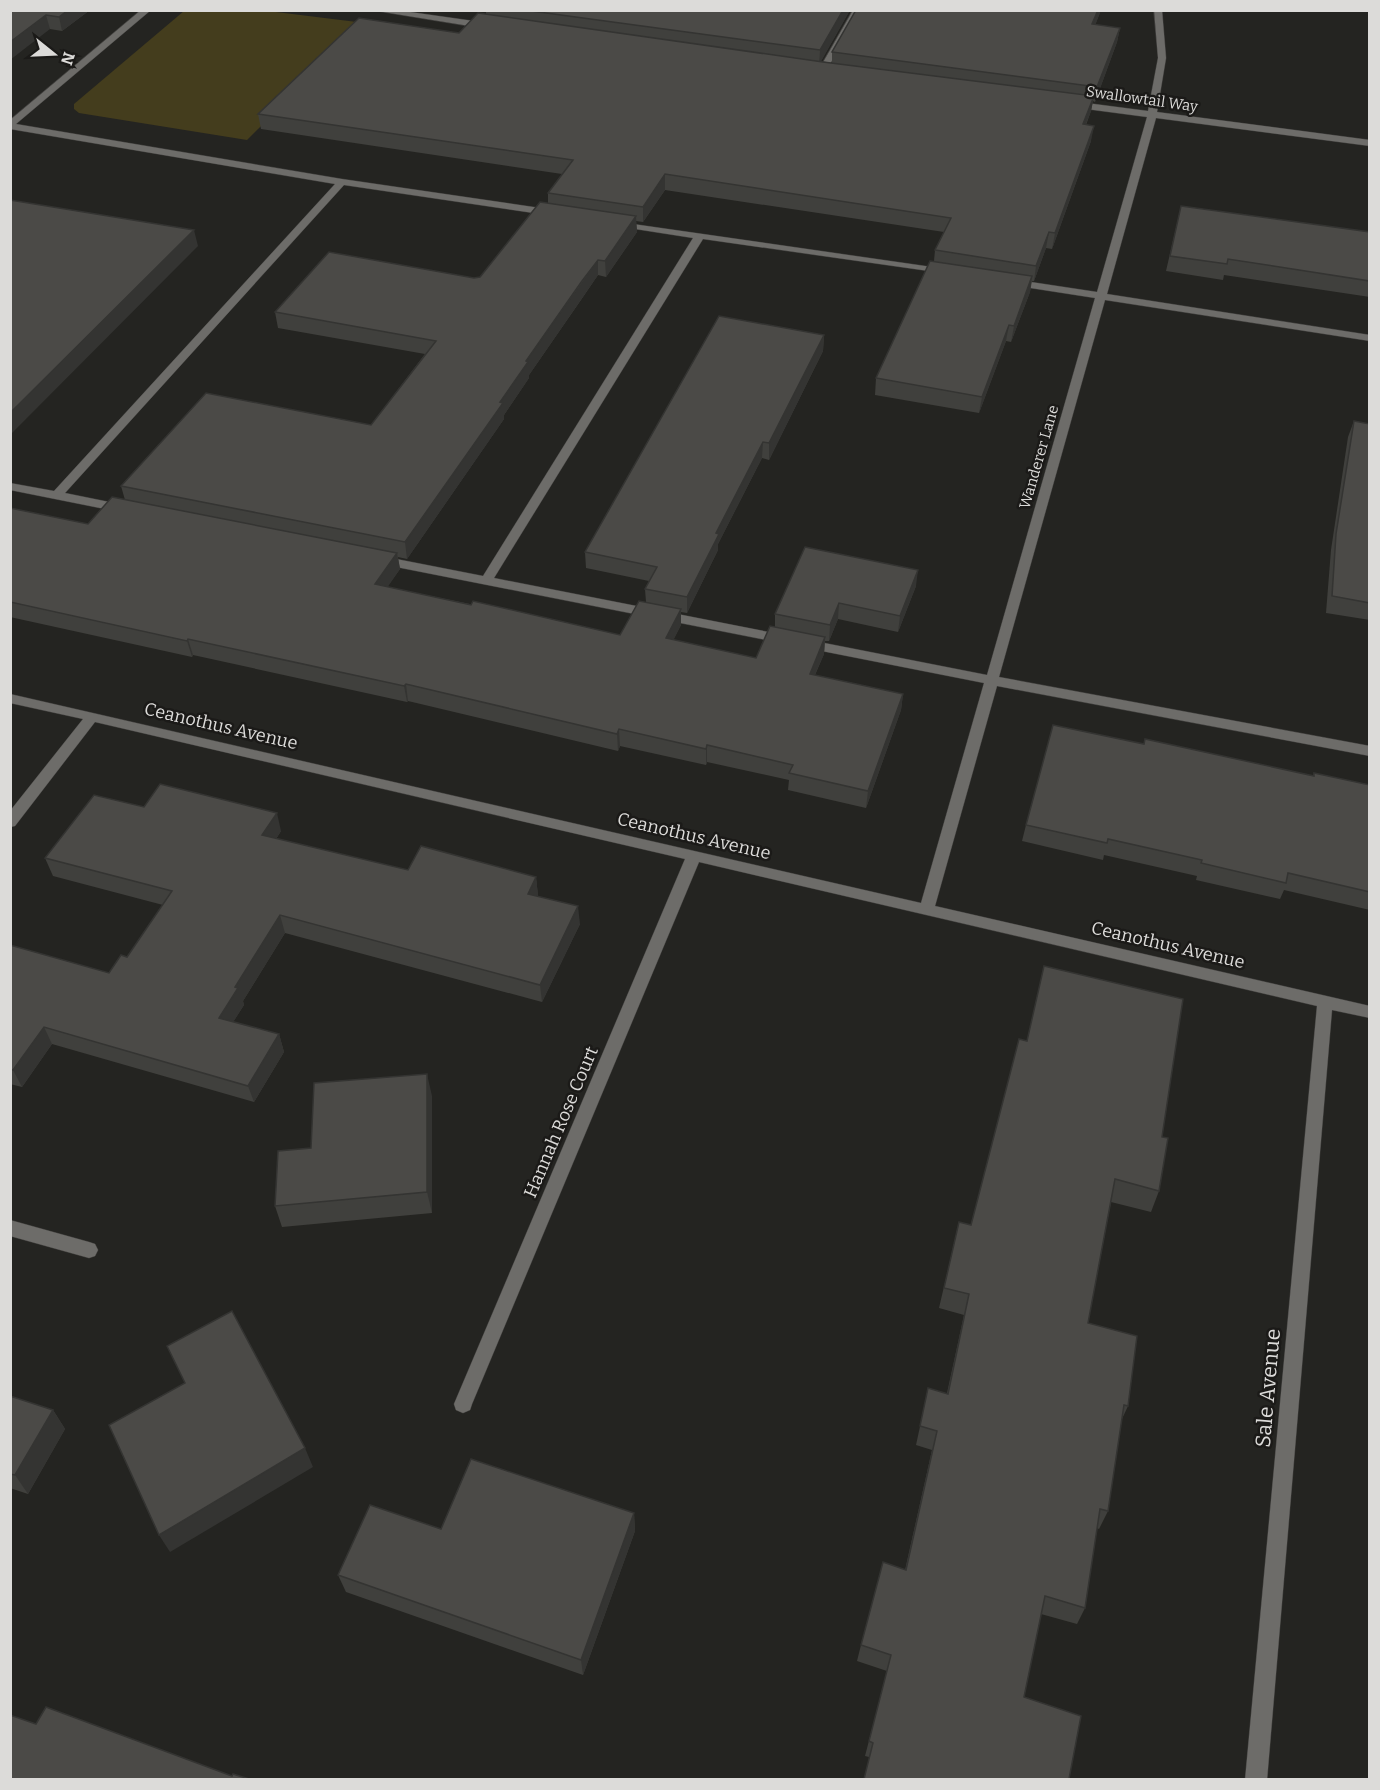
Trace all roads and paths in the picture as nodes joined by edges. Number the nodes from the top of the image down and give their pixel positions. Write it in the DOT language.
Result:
graph roads {
  1 [pos="147,10"];
  2 [pos="375,10"];
  3 [pos="453,10"];
  4 [pos="857,10"];
  5 [pos="1158,10"];
  6 [pos="444,20"];
  7 [pos="503,28"];
  8 [pos="810,69"];
  9 [pos="822,70"];
  10 [pos="834,72"];
  11 [pos="1058,102"];
  12 [pos="1152,115"];
  13 [pos="10,125"];
  14 [pos="1370,144"];
  15 [pos="342,182"];
  16 [pos="561,214"];
  17 [pos="608,221"];
  18 [pos="700,235"];
  19 [pos="959,274"];
  20 [pos="995,279"];
  21 [pos="1101,296"];
  22 [pos="1370,338"];
  23 [pos="10,486"];
  24 [pos="57,495"];
  25 [pos="138,512"];
  26 [pos="370,558"];
  27 [pos="486,582"];
  28 [pos="990,680"];
  29 [pos="10,698"];
  30 [pos="93,716"];
  31 [pos="1370,752"];
  32 [pos="10,822"];
  33 [pos="694,856"];
  34 [pos="927,909"];
  35 [pos="1325,1001"];
  36 [pos="1370,1012"];
  37 [pos="10,1228"];
  38 [pos="89,1250"];
  39 [pos="463,1404"];
  40 [pos="1256,1779"];
  1 -- 13 [label="street"];
  2 -- 6 [label="street"];
  3 -- 6 [label="street"];
  4 -- 9 [label="street"];
  5 -- 12 [label="street, Wanderer Lane"];
  6 -- 7 [label="street"];
  8 -- 9 [label="street"];
  9 -- 10 [label="street"];
  11 -- 12 [label="street, Swallowtail Way"];
  12 -- 14 [label="street, Swallowtail Way"];
  12 -- 21 [label="street, Wanderer Lane"];
  13 -- 15 [label="street"];
  15 -- 16 [label="street"];
  15 -- 24 [label="street"];
  17 -- 18 [label="street"];
  18 -- 19 [label="street"];
  18 -- 27 [label="street"];
  20 -- 21 [label="street"];
  21 -- 22 [label="street"];
  21 -- 28 [label="street, Wanderer Lane"];
  23 -- 24 [label="street"];
  24 -- 25 [label="street"];
  26 -- 27 [label="street"];
  27 -- 28 [label="street"];
  28 -- 31 [label="street"];
  28 -- 34 [label="street, Wanderer Lane"];
  29 -- 30 [label="street, Ceanothus Avenue"];
  30 -- 32 [label="street"];
  30 -- 33 [label="street, Ceanothus Avenue"];
  33 -- 34 [label="street, Ceanothus Avenue"];
  33 -- 39 [label="street, Hannah Rose Court"];
  34 -- 35 [label="street, Ceanothus Avenue"];
  35 -- 36 [label="street, Ceanothus Avenue"];
  35 -- 40 [label="street, Sale Avenue"];
  37 -- 38 [label="street"];
}
